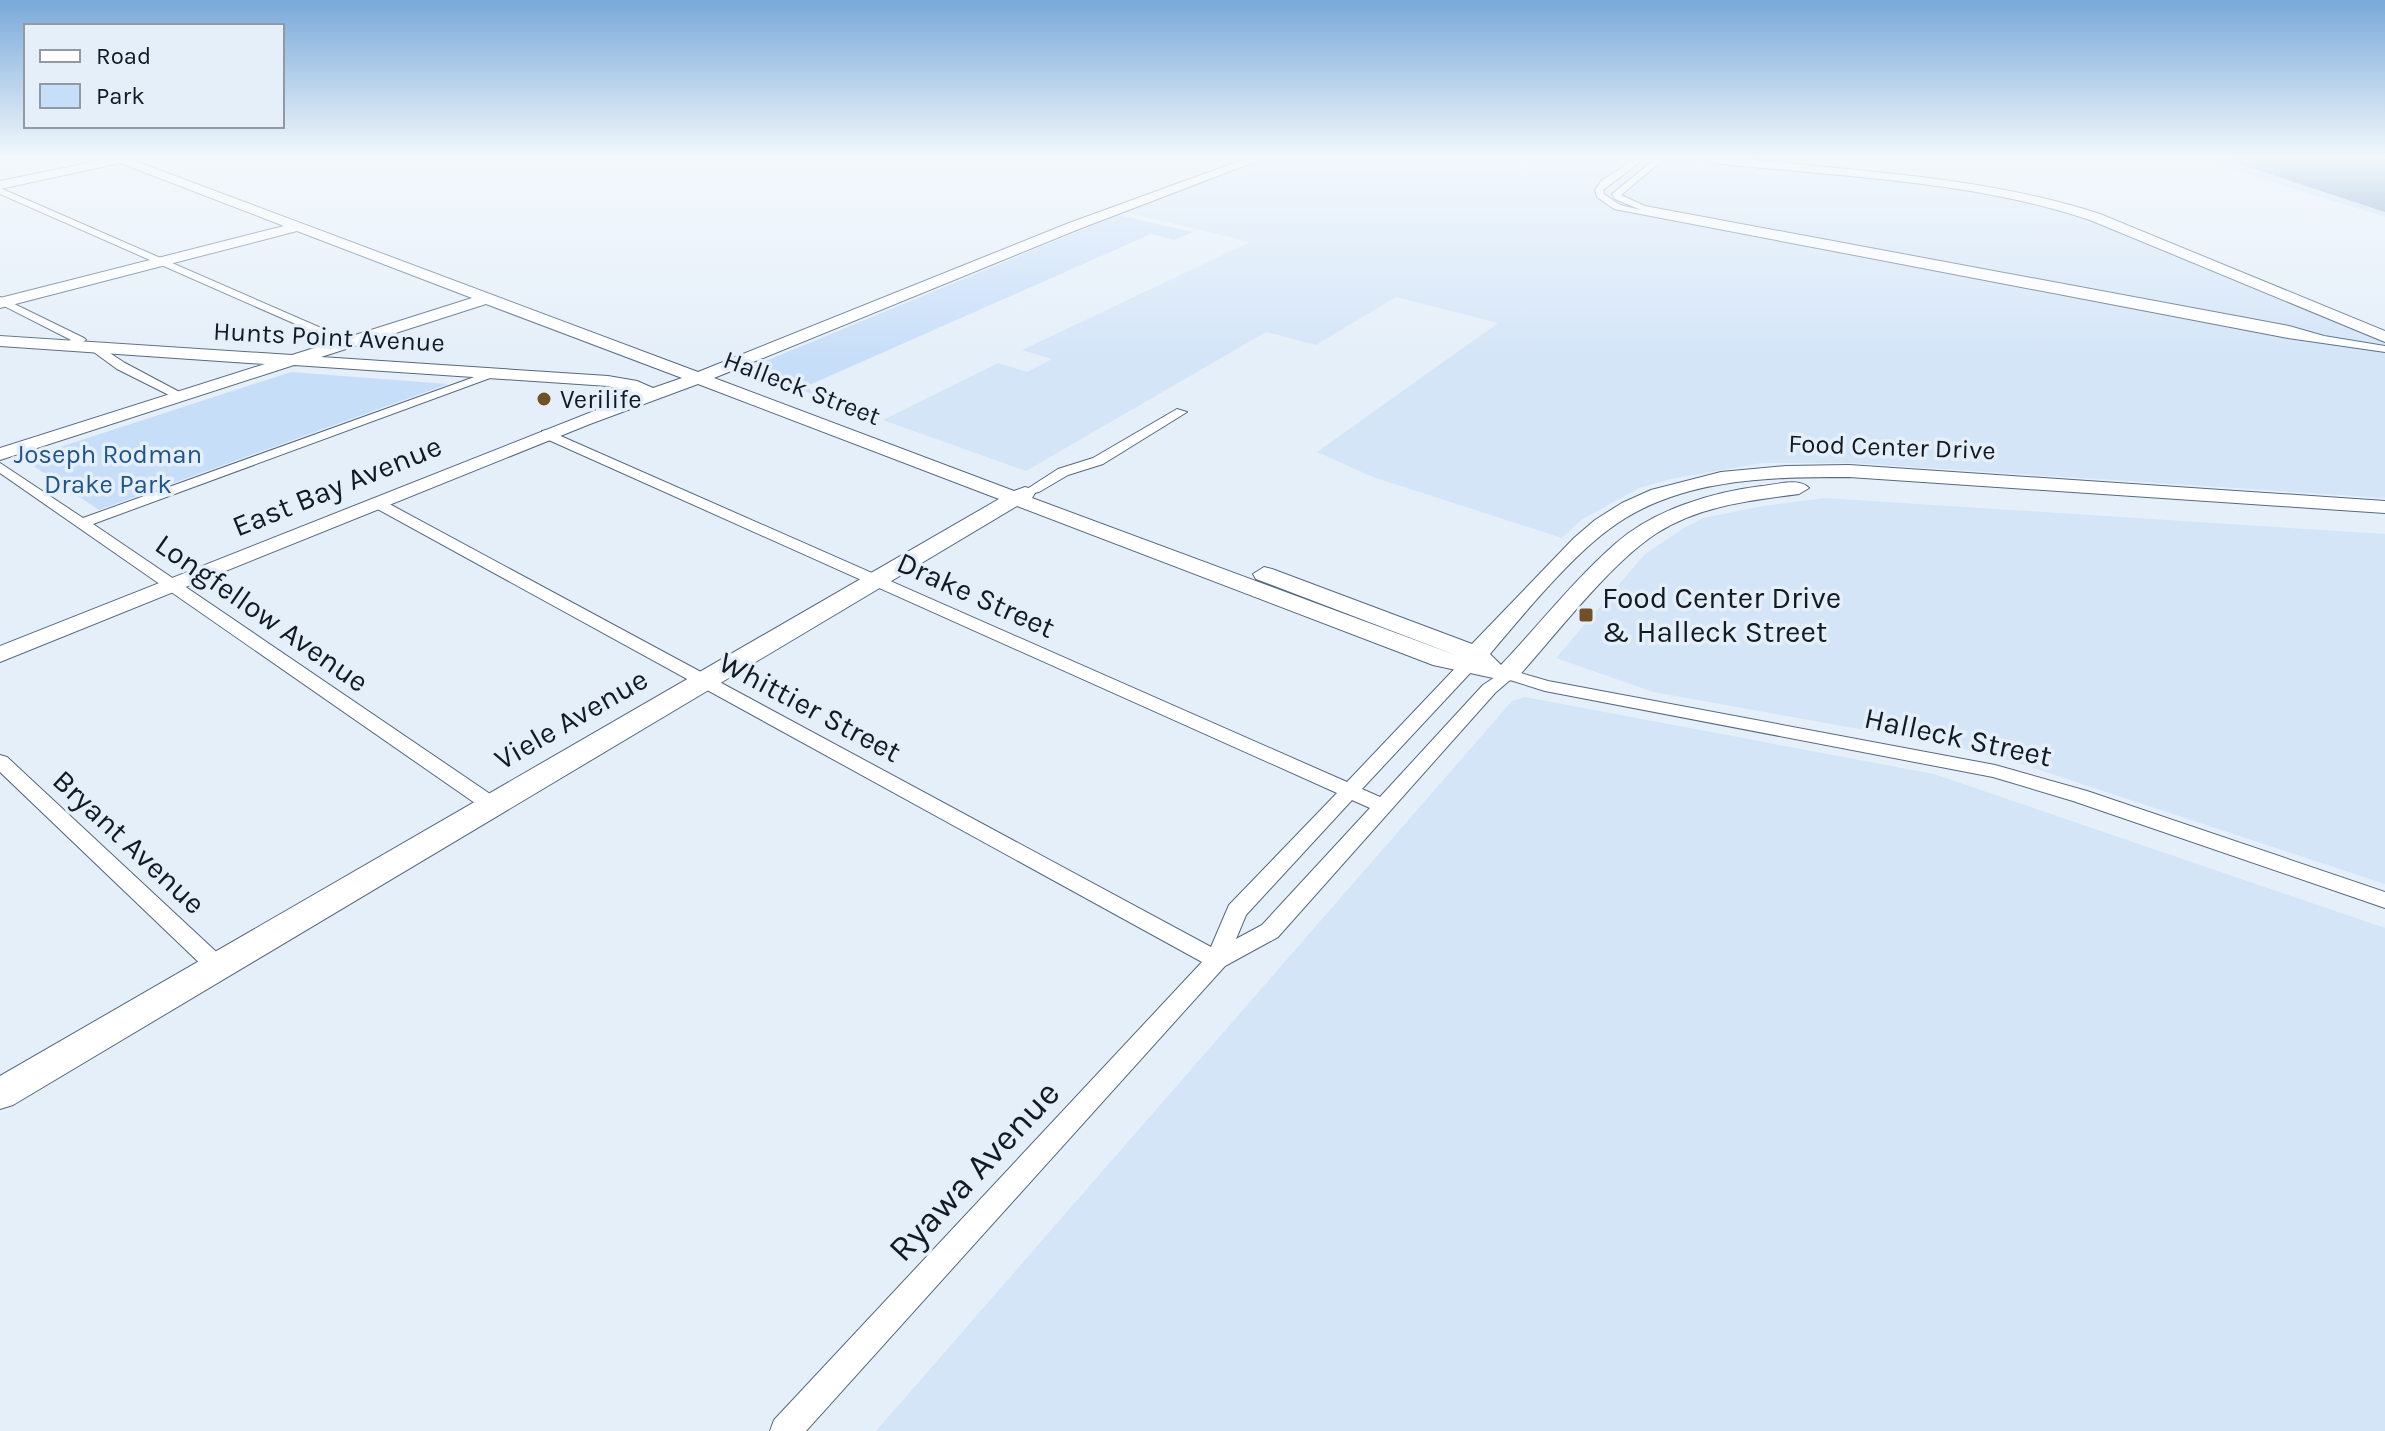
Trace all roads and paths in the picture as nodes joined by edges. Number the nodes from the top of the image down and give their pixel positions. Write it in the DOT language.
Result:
graph roads {
  1 [pos="78,226"];
  2 [pos="294,226"];
  3 [pos="302,226"];
  4 [pos="327,226"];
  5 [pos="1078,226"];
  6 [pos="1709,226"];
  7 [pos="1738,226"];
  8 [pos="2116,226"];
  9 [pos="2138,226"];
  10 [pos="297,227"];
  11 [pos="160,262"];
  12 [pos="503,293"];
  13 [pos="485,299"];
  14 [pos="1,302"];
  15 [pos="2385,325"];
  16 [pos="56,328"];
  17 [pos="2323,339"];
  18 [pos="2385,340"];
  19 [pos="0,341"];
  20 [pos="22,343"];
  21 [pos="347,343"];
  22 [pos="67,346"];
  23 [pos="95,348"];
  24 [pos="149,352"];
  25 [pos="289,362"];
  26 [pos="121,366"];
  27 [pos="401,367"];
  28 [pos="718,371"];
  29 [pos="495,374"];
  30 [pos="698,378"];
  31 [pos="653,395"];
  32 [pos="181,396"];
  33 [pos="1181,412"];
  34 [pos="547,434"];
  35 [pos="0,454"];
  36 [pos="0,467"];
  37 [pos="2030,483"];
  38 [pos="1024,494"];
  39 [pos="377,503"];
  40 [pos="2385,507"];
  41 [pos="2291,517"];
  42 [pos="82,523"];
  43 [pos="2385,523"];
  44 [pos="873,581"];
  45 [pos="171,585"];
  46 [pos="0,655"];
  47 [pos="1471,660"];
  48 [pos="1507,674"];
  49 [pos="704,681"];
  50 [pos="0,761"];
  51 [pos="1351,792"];
  52 [pos="492,805"];
  53 [pos="1383,806"];
  54 [pos="2385,900"];
  55 [pos="1217,960"];
  56 [pos="217,966"];
  57 [pos="0,1094"];
  58 [pos="785,1431"];
  1 -- 11 [label="street"];
  2 -- 10 [label="main road, Halleck Street"];
  3 -- 10 [label="main road"];
  4 -- 12 [label="main road, Halleck Street"];
  5 -- 28 [label="main road"];
  6 -- 17 [label="street"];
  7 -- 17 [label="street"];
  8 -- 18 [label="main road"];
  9 -- 15 [label="main road"];
  10 -- 11 [label="main road"];
  10 -- 13 [label="main road, Halleck Street"];
  11 -- 14 [label="main road"];
  11 -- 21 [label="street"];
  12 -- 13 [label="main road"];
  12 -- 28 [label="main road, Halleck Street"];
  13 -- 21 [label="main road"];
  13 -- 30 [label="main road, Halleck Street"];
  14 -- 16 [label="street"];
  16 -- 20 [label="street"];
  16 -- 22 [label="street"];
  17 -- 18 [label="street"];
  19 -- 20 [label="main road, Hunts Point Avenue"];
  20 -- 22 [label="main road, Hunts Point Avenue"];
  21 -- 25 [label="main road"];
  21 -- 27 [label="main road"];
  22 -- 23 [label="main road, Hunts Point Avenue"];
  23 -- 24 [label="main road, Hunts Point Avenue"];
  23 -- 26 [label="street"];
  24 -- 25 [label="main road, Hunts Point Avenue"];
  24 -- 26 [label="street"];
  25 -- 27 [label="main road, Hunts Point Avenue"];
  25 -- 32 [label="main road"];
  26 -- 32 [label="street"];
  27 -- 29 [label="main road, Hunts Point Avenue"];
  28 -- 30 [label="main road, East Bay Avenue"];
  28 -- 38 [label="main road, Halleck Street"];
  29 -- 31 [label="main road, Hunts Point Avenue"];
  29 -- 42 [label="street"];
  30 -- 31 [label="main road, East Bay Avenue"];
  30 -- 38 [label="main road, Halleck Street"];
  31 -- 34 [label="main road, East Bay Avenue"];
  32 -- 35 [label="main road"];
  33 -- 38 [label="street, Viele Avenue"];
  34 -- 39 [label="main road, East Bay Avenue"];
  34 -- 44 [label="street, Drake Street"];
  36 -- 42 [label="street, Longfellow Avenue"];
  37 -- 40 [label="main road, Food Center Drive"];
  37 -- 41 [label="main road"];
  37 -- 47 [label="main road, Food Center Drive"];
  38 -- 44 [label="main road, Viele Avenue"];
  38 -- 47 [label="main road, Halleck Street"];
  39 -- 45 [label="main road, East Bay Avenue"];
  39 -- 49 [label="street, Whittier Street"];
  41 -- 43 [label="main road, Food Center Drive"];
  41 -- 48 [label="main road, Food Center Drive"];
  42 -- 45 [label="street, Longfellow Avenue"];
  44 -- 49 [label="main road, Viele Avenue"];
  44 -- 51 [label="street, Drake Street"];
  45 -- 46 [label="main road, East Bay Avenue"];
  45 -- 52 [label="street, Longfellow Avenue"];
  47 -- 48 [label="main road, Halleck Street"];
  47 -- 51 [label="street, Ryawa Avenue"];
  48 -- 53 [label="street, Ryawa Avenue"];
  48 -- 54 [label="street, Halleck Street"];
  49 -- 52 [label="main road, Viele Avenue"];
  49 -- 55 [label="street, Whittier Street"];
  50 -- 56 [label="street, Bryant Avenue"];
  51 -- 53 [label="street, Drake Street"];
  51 -- 55 [label="street, Ryawa Avenue"];
  52 -- 56 [label="main road, Viele Avenue"];
  53 -- 55 [label="street, Ryawa Avenue"];
  55 -- 58 [label="street, Ryawa Avenue"];
  56 -- 57 [label="main road, Viele Avenue"];
}
